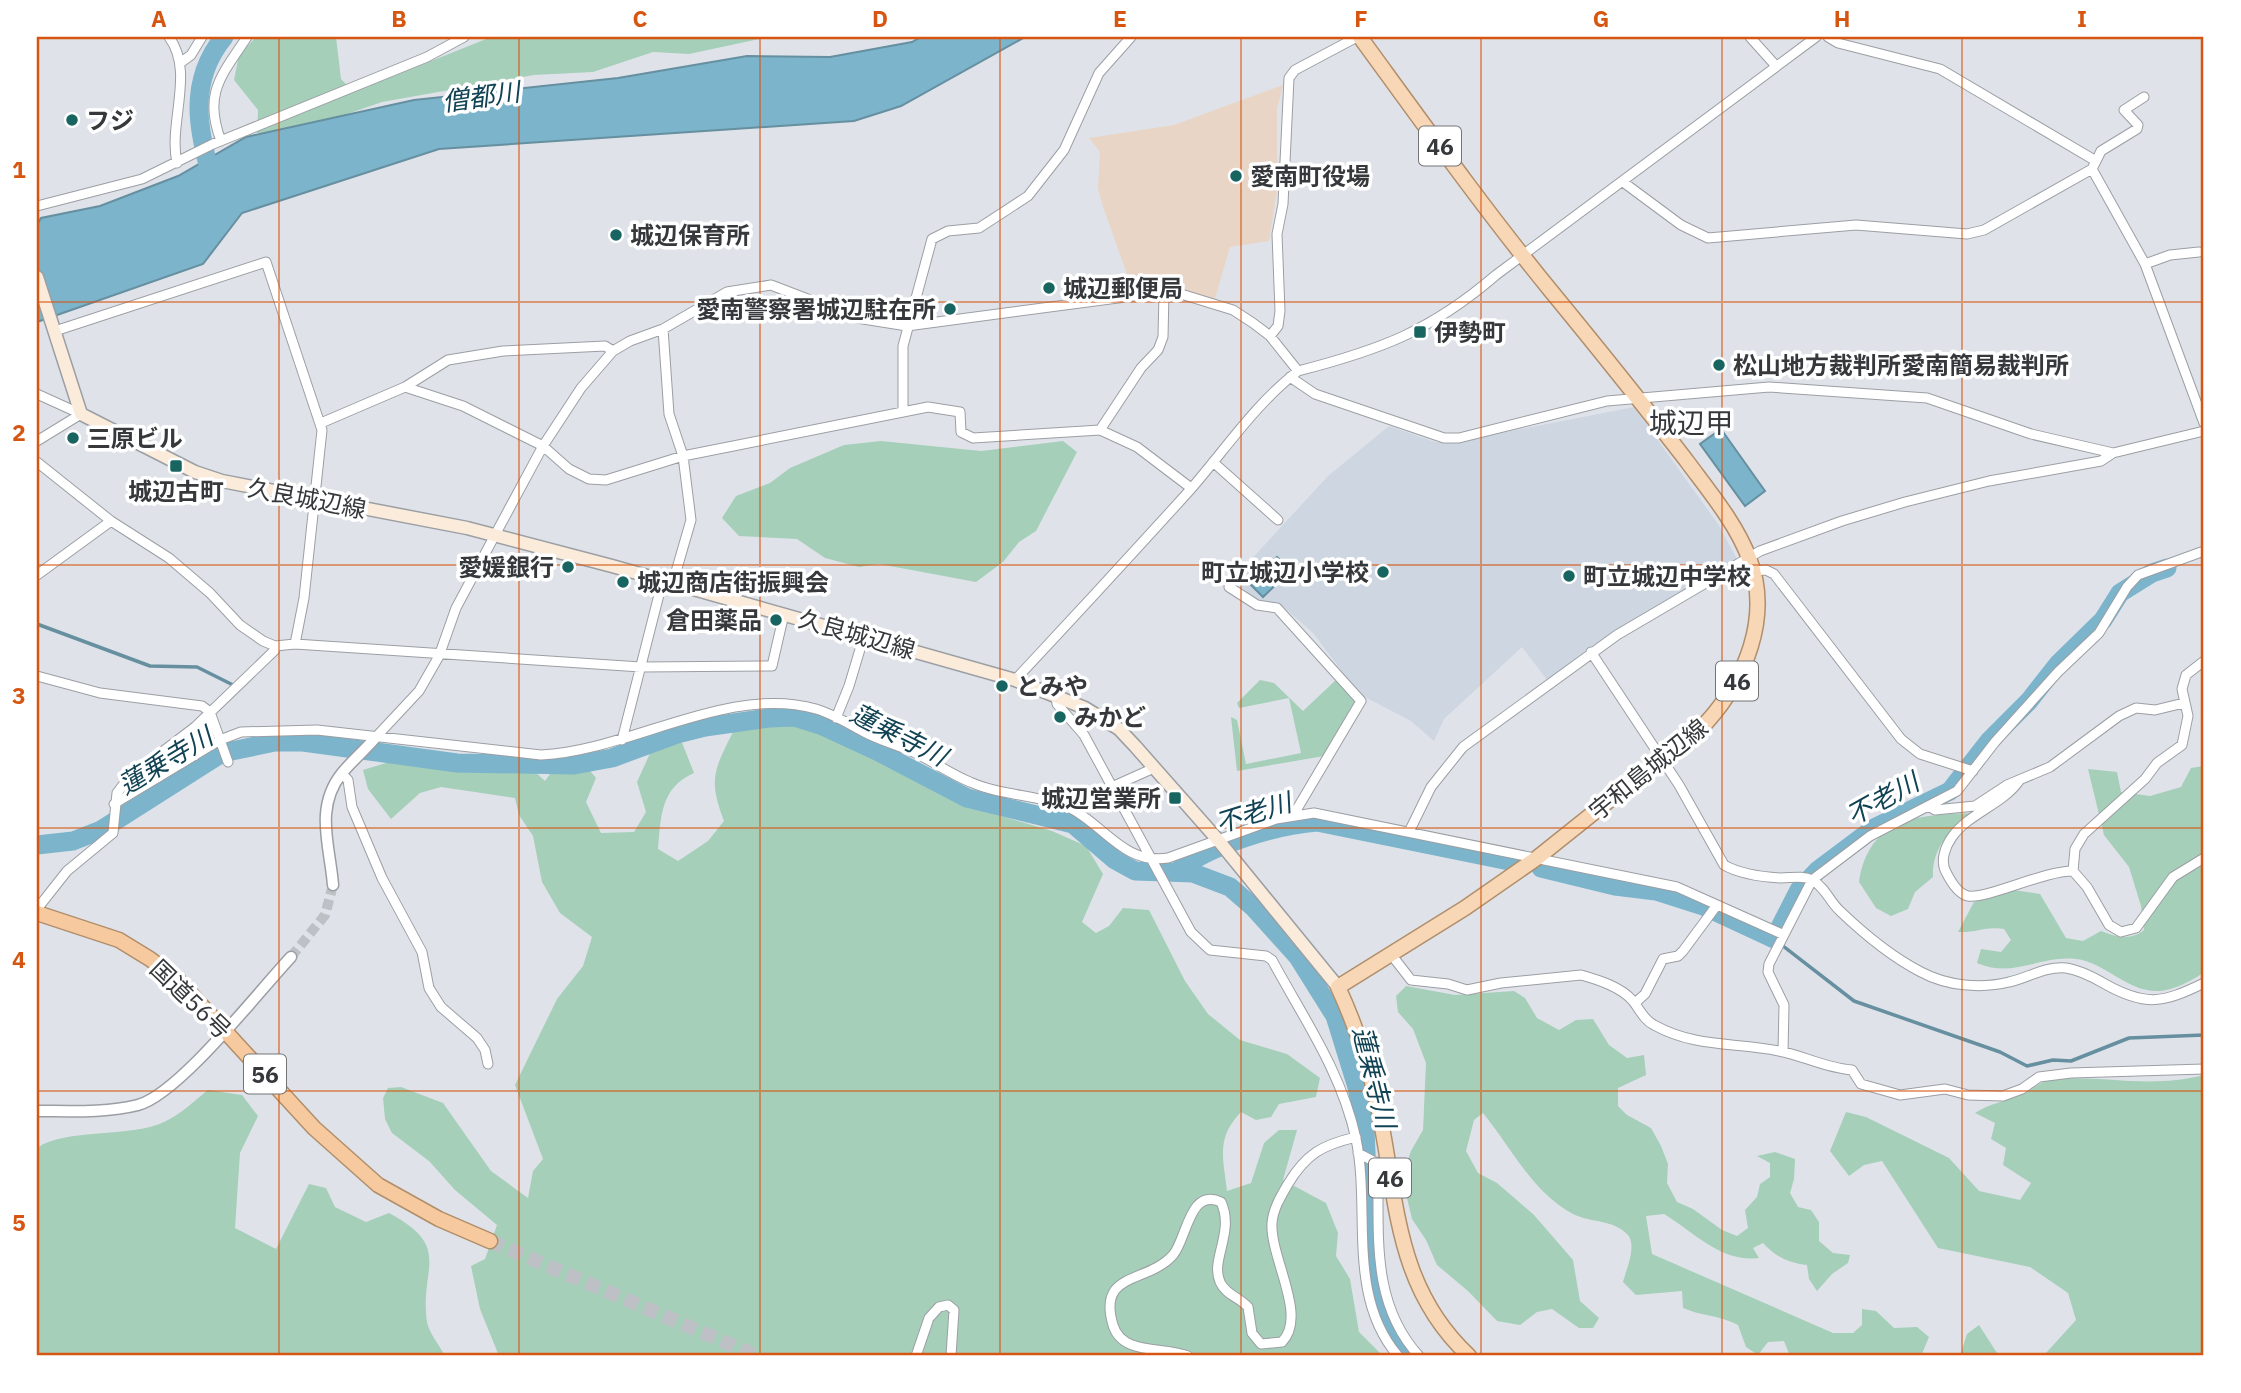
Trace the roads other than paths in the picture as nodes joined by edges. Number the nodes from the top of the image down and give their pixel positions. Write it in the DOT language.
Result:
graph roads {
  1 [pos="169,37"];
  2 [pos="202,37"];
  3 [pos="247,37"];
  4 [pos="464,37"];
  5 [pos="1132,37"];
  6 [pos="1358,37"];
  7 [pos="1750,37"];
  8 [pos="1816,37"];
  9 [pos="1828,37"];
  10 [pos="180,63"];
  11 [pos="1776,66"];
  12 [pos="2144,97"];
  13 [pos="217,143"];
  14 [pos="180,162"];
  15 [pos="2094,165"];
  16 [pos="1623,182"];
  17 [pos="37,206"];
  18 [pos="2199,252"];
  19 [pos="1522,255"];
  20 [pos="2145,264"];
  21 [pos="37,277"];
  22 [pos="1164,293"];
  23 [pos="906,326"];
  24 [pos="54,328"];
  25 [pos="663,329"];
  26 [pos="1270,336"];
  27 [pos="613,351"];
  28 [pos="1294,374"];
  29 [pos="405,387"];
  30 [pos="37,394"];
  31 [pos="1639,397"];
  32 [pos="903,410"];
  33 [pos="81,414"];
  34 [pos="2204,422"];
  35 [pos="321,423"];
  36 [pos="1100,430"];
  37 [pos="2204,431"];
  38 [pos="37,442"];
  39 [pos="543,446"];
  40 [pos="2113,453"];
  41 [pos="683,456"];
  42 [pos="37,462"];
  43 [pos="1213,462"];
  44 [pos="1191,488"];
  45 [pos="315,501"];
  46 [pos="1278,520"];
  47 [pos="111,521"];
  48 [pos="495,535"];
  49 [pos="2204,551"];
  50 [pos="1751,564"];
  51 [pos="37,575"];
  52 [pos="668,581"];
  53 [pos="1229,587"];
  54 [pos="784,614"];
  55 [pos="864,636"];
  56 [pos="295,644"];
  57 [pos="275,646"];
  58 [pos="1591,652"];
  59 [pos="439,656"];
  60 [pos="2204,661"];
  61 [pos="641,667"];
  62 [pos="37,676"];
  63 [pos="1016,680"];
  64 [pos="1056,694"];
  65 [pos="2184,703"];
  66 [pos="210,712"];
  67 [pos="836,718"];
  68 [pos="376,737"];
  69 [pos="220,740"];
  70 [pos="622,740"];
  71 [pos="1663,760"];
  72 [pos="229,762"];
  73 [pos="1154,768"];
  74 [pos="1973,771"];
  75 [pos="342,774"];
  76 [pos="2020,780"];
  77 [pos="1111,785"];
  78 [pos="1067,807"];
  79 [pos="1930,807"];
  80 [pos="114,808"];
  81 [pos="1294,814"];
  82 [pos="1409,832"];
  83 [pos="1219,841"];
  84 [pos="1537,858"];
  85 [pos="2204,858"];
  86 [pos="1153,860"];
  87 [pos="2073,871"];
  88 [pos="1812,880"];
  89 [pos="333,885"];
  90 [pos="1717,905"];
  91 [pos="37,911"];
  92 [pos="1782,934"];
  93 [pos="1390,953"];
  94 [pos="291,957"];
  95 [pos="2204,983"];
  96 [pos="1338,987"];
  97 [pos="1635,1003"];
  98 [pos="224,1029"];
  99 [pos="1783,1052"];
  100 [pos="488,1064"];
  101 [pos="2204,1069"];
  102 [pos="37,1111"];
  103 [pos="1356,1137"];
  104 [pos="1358,1153"];
  105 [pos="1389,1170"];
  106 [pos="490,1241"];
  107 [pos="916,1356"];
  108 [pos="951,1356"];
  109 [pos="1188,1356"];
  110 [pos="1398,1356"];
  111 [pos="1419,1356"];
  112 [pos="1469,1356"];
  1 -- 10 [label="street"];
  2 -- 10 [label="street"];
  3 -- 13 [label="street"];
  4 -- 13 [label="street"];
  5 -- 23 [label="street"];
  6 -- 19 [label="main road, 宇和島城辺線 / 46"];
  6 -- 26 [label="street"];
  7 -- 11 [label="street"];
  8 -- 11 [label="street"];
  9 -- 15 [label="street"];
  10 -- 14 [label="street"];
  11 -- 16 [label="street"];
  12 -- 15 [label="street"];
  13 -- 14 [label="street"];
  14 -- 17 [label="street"];
  15 -- 16 [label="street"];
  15 -- 20 [label="street"];
  16 -- 19 [label="street"];
  18 -- 20 [label="street"];
  19 -- 28 [label="street"];
  19 -- 31 [label="main road, 宇和島城辺線 / 46"];
  20 -- 34 [label="street"];
  21 -- 24 [label="main road"];
  22 -- 23 [label="street"];
  22 -- 26 [label="street"];
  22 -- 36 [label="street"];
  23 -- 25 [label="street"];
  23 -- 32 [label="street"];
  24 -- 33 [label="main road"];
  24 -- 35 [label="street"];
  25 -- 27 [label="street"];
  25 -- 41 [label="street"];
  26 -- 28 [label="street"];
  27 -- 29 [label="street"];
  27 -- 39 [label="street"];
  28 -- 31 [label="street"];
  28 -- 43 [label="street"];
  29 -- 35 [label="street"];
  29 -- 39 [label="street"];
  30 -- 33 [label="street"];
  31 -- 40 [label="street"];
  31 -- 50 [label="main road, 宇和島城辺線 / 46"];
  32 -- 36 [label="street"];
  32 -- 41 [label="street"];
  33 -- 38 [label="street"];
  33 -- 45 [label="main road, 久良城辺線"];
  35 -- 45 [label="street"];
  36 -- 44 [label="street"];
  37 -- 40 [label="street"];
  39 -- 41 [label="street"];
  39 -- 48 [label="street"];
  40 -- 50 [label="street"];
  41 -- 52 [label="street"];
  42 -- 47 [label="street"];
  43 -- 44 [label="street"];
  43 -- 46 [label="street"];
  44 -- 63 [label="street"];
  45 -- 48 [label="main road, 久良城辺線"];
  45 -- 56 [label="street"];
  47 -- 51 [label="street"];
  47 -- 57 [label="street"];
  48 -- 52 [label="main road, 久良城辺線"];
  48 -- 59 [label="street"];
  49 -- 74 [label="street"];
  50 -- 58 [label="street"];
  50 -- 71 [label="main road, 宇和島城辺線 / 46"];
  50 -- 74 [label="street"];
  52 -- 54 [label="main road, 久良城辺線"];
  52 -- 61 [label="street"];
  53 -- 81 [label="street"];
  54 -- 55 [label="main road, 久良城辺線"];
  54 -- 61 [label="street"];
  55 -- 63 [label="main road, 久良城辺線"];
  55 -- 67 [label="street"];
  56 -- 57 [label="street"];
  56 -- 59 [label="street"];
  57 -- 66 [label="street"];
  58 -- 71 [label="street"];
  58 -- 82 [label="street"];
  59 -- 61 [label="street"];
  59 -- 68 [label="street"];
  60 -- 65 [label="street"];
  61 -- 70 [label="street"];
  62 -- 66 [label="street"];
  63 -- 64 [label="main road, 久良城辺線"];
  64 -- 73 [label="main road, 久良城辺線"];
  64 -- 77 [label="street"];
  65 -- 76 [label="street"];
  65 -- 87 [label="street"];
  66 -- 69 [label="street"];
  66 -- 80 [label="street"];
  67 -- 70 [label="street"];
  67 -- 78 [label="street"];
  68 -- 69 [label="street"];
  68 -- 70 [label="street"];
  68 -- 75 [label="street"];
  69 -- 72 [label="street"];
  69 -- 80 [label="street"];
  71 -- 84 [label="main road, 宇和島城辺線 / 46"];
  71 -- 88 [label="street"];
  73 -- 77 [label="street"];
  73 -- 83 [label="main road, 久良城辺線"];
  74 -- 79 [label="street"];
  75 -- 89 [label="street"];
  75 -- 100 [label="street"];
  76 -- 79 [label="street"];
  76 -- 87 [label="street"];
  77 -- 78 [label="street"];
  77 -- 86 [label="street"];
  78 -- 86 [label="street"];
  79 -- 88 [label="street"];
  80 -- 91 [label="street"];
  81 -- 82 [label="street"];
  81 -- 83 [label="street"];
  82 -- 84 [label="street"];
  83 -- 86 [label="street"];
  83 -- 96 [label="main road, 久良城辺線"];
  84 -- 90 [label="street"];
  84 -- 93 [label="main road, 宇和島城辺線 / 46"];
  85 -- 87 [label="street"];
  86 -- 103 [label="street"];
  88 -- 92 [label="street"];
  88 -- 95 [label="street"];
  90 -- 92 [label="street"];
  90 -- 97 [label="street"];
  91 -- 98 [label="highway, 国道56号 / 56"];
  92 -- 99 [label="street"];
  93 -- 96 [label="main road, 宇和島城辺線 / 46"];
  93 -- 97 [label="street"];
  94 -- 98 [label="street"];
  96 -- 105 [label="main road, 46"];
  97 -- 99 [label="street"];
  98 -- 102 [label="street"];
  98 -- 106 [label="highway, 国道56号 / 56"];
  99 -- 101 [label="street"];
  103 -- 104 [label="street"];
  103 -- 109 [label="street"];
  104 -- 105 [label="street"];
  104 -- 110 [label="street"];
  105 -- 111 [label="street"];
  105 -- 112 [label="main road, 46"];
  107 -- 108 [label="street"];
}
